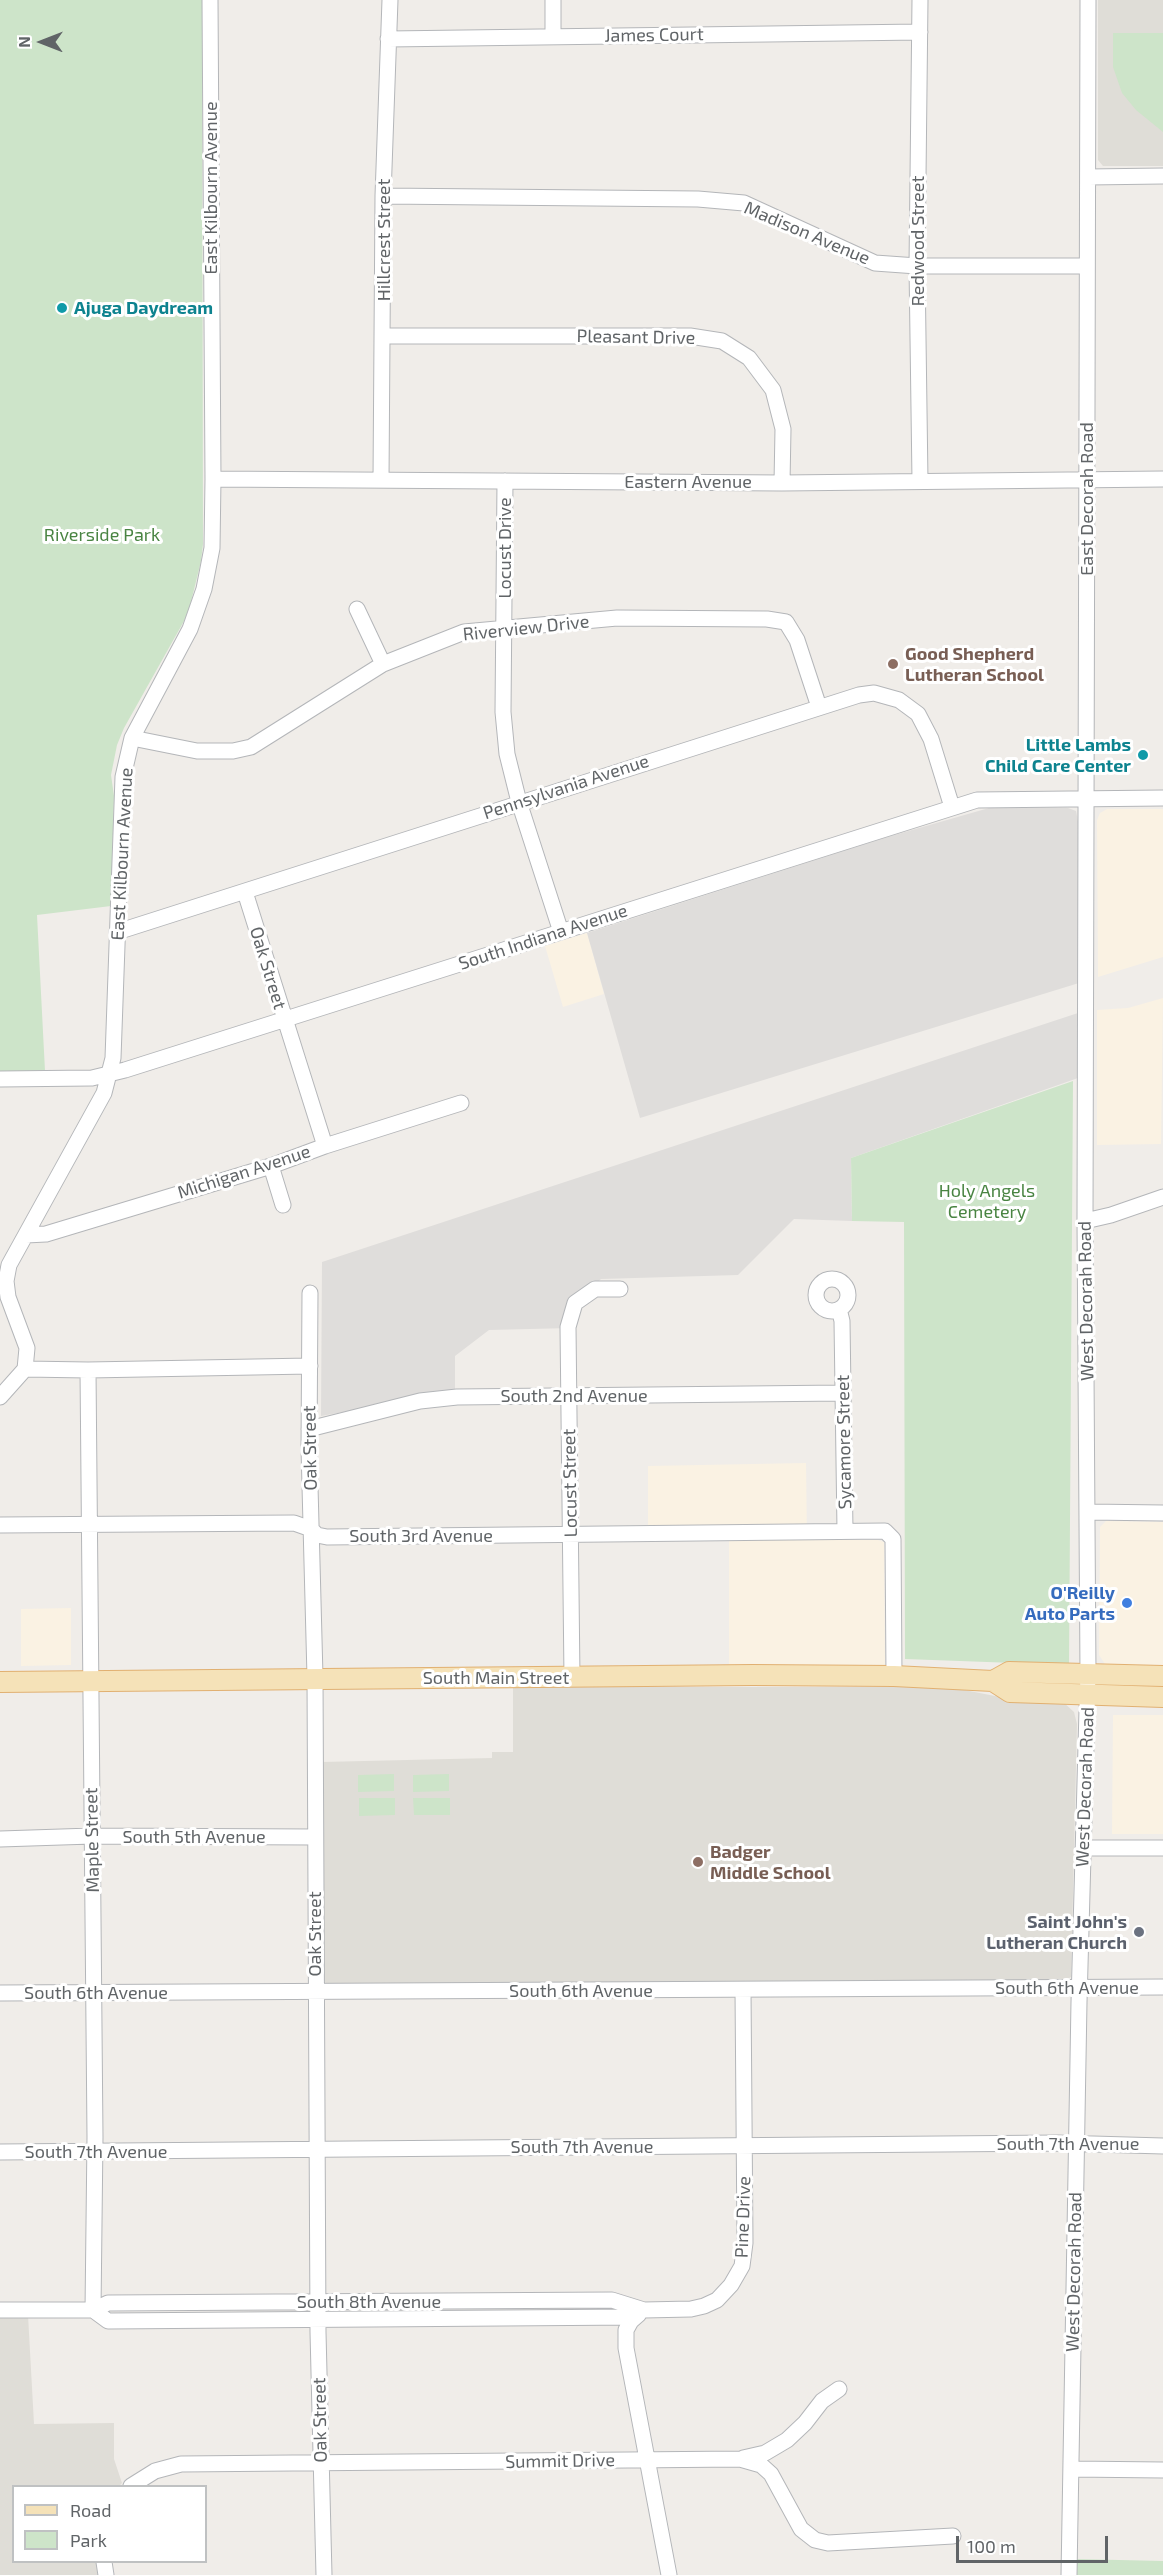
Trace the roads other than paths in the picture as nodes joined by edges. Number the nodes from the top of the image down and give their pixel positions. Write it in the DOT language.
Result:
graph roads {
  1 [pos="210,0"];
  2 [pos="390,0"];
  3 [pos="552,0"];
  4 [pos="920,0"];
  5 [pos="1088,0"];
  6 [pos="920,32"];
  7 [pos="553,36"];
  8 [pos="388,39"];
  9 [pos="1163,176"];
  10 [pos="1088,177"];
  11 [pos="383,196"];
  12 [pos="917,266"];
  13 [pos="1086,266"];
  14 [pos="384,336"];
  15 [pos="213,479"];
  16 [pos="1163,479"];
  17 [pos="381,480"];
  18 [pos="1088,480"];
  19 [pos="505,481"];
  20 [pos="920,481"];
  21 [pos="782,483"];
  22 [pos="357,609"];
  23 [pos="504,630"];
  24 [pos="383,664"];
  25 [pos="819,707"];
  26 [pos="132,738"];
  27 [pos="1163,798"];
  28 [pos="1086,800"];
  29 [pos="519,802"];
  30 [pos="952,807"];
  31 [pos="245,892"];
  32 [pos="117,932"];
  33 [pos="561,932"];
  34 [pos="1087,998"];
  35 [pos="284,1020"];
  36 [pos="109,1075"];
  37 [pos="0,1079"];
  38 [pos="461,1102"];
  39 [pos="325,1146"];
  40 [pos="271,1166"];
  41 [pos="1163,1197"];
  42 [pos="283,1205"];
  43 [pos="1085,1221"];
  44 [pos="26,1235"];
  45 [pos="620,1289"];
  46 [pos="310,1293"];
  47 [pos="839,1309"];
  48 [pos="310,1366"];
  49 [pos="25,1369"];
  50 [pos="88,1370"];
  51 [pos="843,1393"];
  52 [pos="0,1397"];
  53 [pos="568,1397"];
  54 [pos="309,1429"];
  55 [pos="1089,1512"];
  56 [pos="1163,1513"];
  57 [pos="88,1524"];
  58 [pos="0,1525"];
  59 [pos="311,1529"];
  60 [pos="845,1531"];
  61 [pos="571,1534"];
  62 [pos="1088,1673"];
  63 [pos="894,1676"];
  64 [pos="1163,1676"];
  65 [pos="315,1677"];
  66 [pos="572,1678"];
  67 [pos="91,1681"];
  68 [pos="993,1681"];
  69 [pos="0,1682"];
  70 [pos="1088,1696"];
  71 [pos="1163,1697"];
  72 [pos="92,1836"];
  73 [pos="315,1837"];
  74 [pos="0,1839"];
  75 [pos="1083,1848"];
  76 [pos="1163,1848"];
  77 [pos="1079,1987"];
  78 [pos="1163,1987"];
  79 [pos="742,1990"];
  80 [pos="94,1992"];
  81 [pos="315,1993"];
  82 [pos="0,1994"];
  83 [pos="1076,2143"];
  84 [pos="744,2146"];
  85 [pos="1163,2146"];
  86 [pos="317,2149"];
  87 [pos="0,2152"];
  88 [pos="95,2152"];
  89 [pos="318,2303"];
  90 [pos="0,2310"];
  91 [pos="93,2310"];
  92 [pos="640,2313"];
  93 [pos="612,2317"];
  94 [pos="318,2320"];
  95 [pos="839,2389"];
  96 [pos="740,2459"];
  97 [pos="647,2460"];
  98 [pos="320,2464"];
  99 [pos="1072,2469"];
  100 [pos="1163,2470"];
  101 [pos="134,2485"];
  102 [pos="952,2536"];
  103 [pos="322,2573"];
  104 [pos="669,2575"];
  105 [pos="1069,2575"];
  1 -- 15 [label="street, East Kilbourn Avenue"];
  2 -- 8 [label="street, Hillcrest Street"];
  3 -- 7 [label="street"];
  4 -- 6 [label="street, Redwood Street"];
  5 -- 10 [label="street, East Decorah Road"];
  6 -- 7 [label="street, James Court"];
  6 -- 12 [label="street, Redwood Street"];
  7 -- 8 [label="street, James Court"];
  8 -- 11 [label="street, Hillcrest Street"];
  9 -- 10 [label="street"];
  10 -- 13 [label="street, East Decorah Road"];
  11 -- 12 [label="street, Madison Avenue"];
  11 -- 14 [label="street, Hillcrest Street"];
  12 -- 13 [label="street, Madison Avenue"];
  12 -- 20 [label="street, Redwood Street"];
  13 -- 18 [label="street, East Decorah Road"];
  14 -- 17 [label="street, Hillcrest Street"];
  14 -- 21 [label="street, Pleasant Drive"];
  15 -- 17 [label="street, Eastern Avenue"];
  15 -- 26 [label="street, East Kilbourn Avenue"];
  16 -- 18 [label="street, Eastern Avenue"];
  17 -- 19 [label="street, Eastern Avenue"];
  18 -- 20 [label="street, Eastern Avenue"];
  18 -- 28 [label="street, East Decorah Road"];
  19 -- 21 [label="street, Eastern Avenue"];
  19 -- 23 [label="street, Locust Drive"];
  20 -- 21 [label="street, Eastern Avenue"];
  22 -- 24 [label="street"];
  23 -- 24 [label="street, Riverview Drive"];
  23 -- 25 [label="street, Riverview Drive"];
  23 -- 29 [label="street, Locust Drive"];
  24 -- 26 [label="street, Riverview Drive"];
  25 -- 29 [label="street, Pennsylvania Avenue"];
  25 -- 30 [label="street, Pennsylvania Avenue"];
  26 -- 32 [label="street, East Kilbourn Avenue"];
  27 -- 28 [label="street, South Indiana Avenue"];
  28 -- 30 [label="street, South Indiana Avenue"];
  28 -- 34 [label="street, East Decorah Road"];
  29 -- 31 [label="street, Pennsylvania Avenue"];
  29 -- 33 [label="street, Locust Drive"];
  30 -- 33 [label="street, South Indiana Avenue"];
  31 -- 32 [label="street, Pennsylvania Avenue"];
  31 -- 35 [label="street, Oak Street"];
  32 -- 36 [label="street, East Kilbourn Avenue"];
  33 -- 35 [label="street, South Indiana Avenue"];
  34 -- 43 [label="street, West Decorah Road"];
  35 -- 36 [label="street, South Indiana Avenue"];
  35 -- 39 [label="street, Oak Street"];
  36 -- 37 [label="street, South Indiana Avenue"];
  36 -- 44 [label="street, East Kilbourn Avenue"];
  38 -- 39 [label="street, Michigan Avenue"];
  39 -- 40 [label="street, Michigan Avenue"];
  40 -- 42 [label="street"];
  40 -- 44 [label="street, Michigan Avenue"];
  41 -- 43 [label="street"];
  43 -- 55 [label="street, West Decorah Road"];
  44 -- 49 [label="street, East Kilbourn Avenue"];
  45 -- 53 [label="street, Locust Street"];
  46 -- 48 [label="street, Oak Street"];
  47 -- 51 [label="street, Sycamore Street"];
  48 -- 50 [label="street"];
  48 -- 54 [label="street, Oak Street"];
  49 -- 50 [label="street"];
  49 -- 52 [label="street"];
  50 -- 57 [label="street, Maple Street"];
  51 -- 53 [label="street, South 2nd Avenue"];
  51 -- 60 [label="street, Sycamore Street"];
  53 -- 54 [label="street, South 2nd Avenue"];
  53 -- 61 [label="street, Locust Street"];
  54 -- 59 [label="street, Oak Street"];
  55 -- 56 [label="street"];
  55 -- 62 [label="street, West Decorah Road"];
  57 -- 58 [label="street, South 3rd Avenue"];
  57 -- 59 [label="street, South 3rd Avenue"];
  57 -- 67 [label="street, Maple Street"];
  59 -- 61 [label="street, South 3rd Avenue"];
  59 -- 65 [label="street, Oak Street"];
  60 -- 61 [label="street, South 3rd Avenue"];
  60 -- 63 [label="street, Sycamore Street"];
  61 -- 66 [label="street, Locust Street"];
  62 -- 64 [label="main road, South Main Street"];
  62 -- 68 [label="main road, South Main Street"];
  62 -- 70 [label="street, West Decorah Road"];
  63 -- 66 [label="main road, South Main Street"];
  63 -- 68 [label="main road, South Main Street"];
  65 -- 66 [label="main road, South Main Street"];
  65 -- 67 [label="main road, South Main Street"];
  65 -- 73 [label="street, Oak Street"];
  67 -- 69 [label="main road, South Main Street"];
  67 -- 72 [label="street, Maple Street"];
  68 -- 70 [label="main road, South Main Street"];
  70 -- 71 [label="main road, South Main Street"];
  70 -- 75 [label="street, West Decorah Road"];
  72 -- 73 [label="street, South 5th Avenue"];
  72 -- 74 [label="street, South 5th Avenue"];
  72 -- 80 [label="street, Maple Street"];
  73 -- 81 [label="street, Oak Street"];
  75 -- 76 [label="street"];
  75 -- 77 [label="street, West Decorah Road"];
  77 -- 78 [label="street, South 6th Avenue"];
  77 -- 79 [label="street, South 6th Avenue"];
  77 -- 83 [label="street, West Decorah Road"];
  79 -- 81 [label="street, South 6th Avenue"];
  79 -- 84 [label="street, Pine Drive"];
  80 -- 81 [label="street, South 6th Avenue"];
  80 -- 82 [label="street, South 6th Avenue"];
  80 -- 88 [label="street, Maple Street"];
  81 -- 86 [label="street, Oak Street"];
  83 -- 84 [label="street, South 7th Avenue"];
  83 -- 85 [label="street, South 7th Avenue"];
  83 -- 99 [label="street, West Decorah Road"];
  84 -- 86 [label="street, South 7th Avenue"];
  84 -- 92 [label="street, Pine Drive"];
  86 -- 88 [label="street, South 7th Avenue"];
  86 -- 89 [label="street, Oak Street"];
  87 -- 88 [label="street, South 7th Avenue"];
  88 -- 91 [label="street, Maple Street"];
  89 -- 91 [label="street, South 8th Avenue"];
  89 -- 92 [label="street, South 8th Avenue"];
  89 -- 94 [label="street, Oak Street"];
  90 -- 91 [label="street, South 8th Avenue"];
  91 -- 94 [label="street, South 8th Avenue"];
  92 -- 93 [label="street, Pine Drive"];
  92 -- 97 [label="street"];
  93 -- 94 [label="street, South 8th Avenue"];
  94 -- 98 [label="street, Oak Street"];
  95 -- 96 [label="street"];
  96 -- 97 [label="street, Summit Drive"];
  96 -- 102 [label="street, Summit Drive"];
  97 -- 98 [label="street, Summit Drive"];
  97 -- 104 [label="street"];
  98 -- 101 [label="street, Summit Drive"];
  98 -- 103 [label="street, Oak Street"];
  99 -- 100 [label="street"];
  99 -- 105 [label="street, West Decorah Road"];
}
